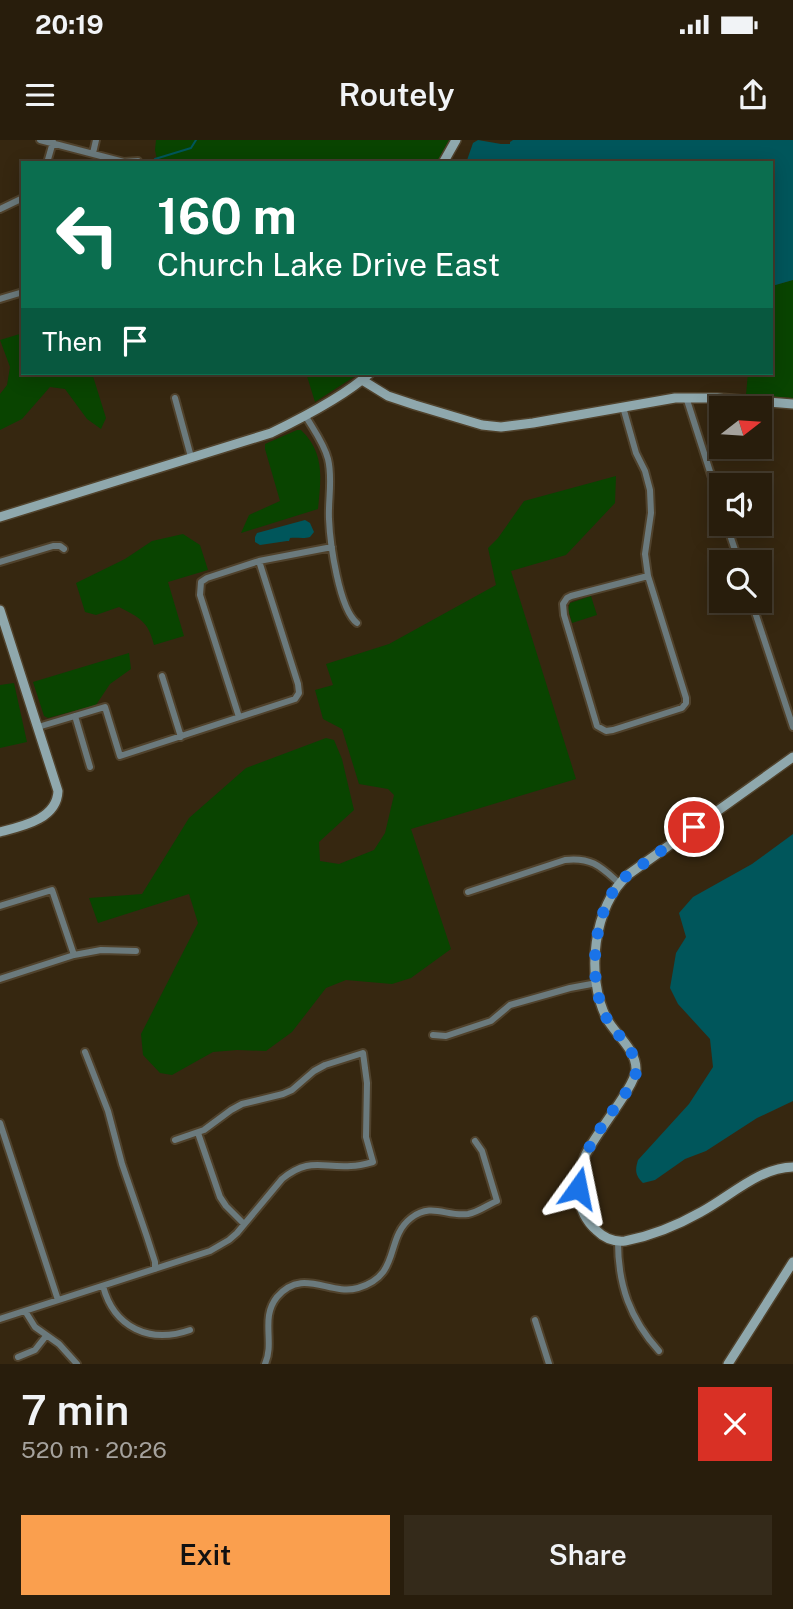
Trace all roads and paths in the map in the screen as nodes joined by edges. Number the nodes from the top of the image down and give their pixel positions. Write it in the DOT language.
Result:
graph roads {
  1 [pos="40,140"];
  2 [pos="96,140"];
  3 [pos="456,140"];
  4 [pos="53,142"];
  5 [pos="93,153"];
  6 [pos="48,161"];
  7 [pos="121,161"];
  8 [pos="444,161"];
  9 [pos="21,199"];
  10 [pos="0,209"];
  11 [pos="21,293"];
  12 [pos="0,299"];
  13 [pos="366,376"];
  14 [pos="686,397"];
  15 [pos="175,398"];
  16 [pos="793,404"];
  17 [pos="623,407"];
  18 [pos="305,415"];
  19 [pos="191,457"];
  20 [pos="710,473"];
  21 [pos="0,517"];
  22 [pos="332,547"];
  23 [pos="64,549"];
  24 [pos="259,561"];
  25 [pos="0,562"];
  26 [pos="648,576"];
  27 [pos="0,610"];
  28 [pos="755,613"];
  29 [pos="357,623"];
  30 [pos="4,638"];
  31 [pos="162,676"];
  32 [pos="75,716"];
  33 [pos="239,717"];
  34 [pos="38,727"];
  35 [pos="793,727"];
  36 [pos="181,737"];
  37 [pos="793,757"];
  38 [pos="90,766"];
  39 [pos="0,832"];
  40 [pos="619,883"];
  41 [pos="468,892"];
  42 [pos="0,906"];
  43 [pos="136,951"];
  44 [pos="74,956"];
  45 [pos="0,979"];
  46 [pos="597,983"];
  47 [pos="433,1035"];
  48 [pos="85,1052"];
  49 [pos="0,1123"];
  50 [pos="198,1133"];
  51 [pos="175,1140"];
  52 [pos="475,1142"];
  53 [pos="793,1167"];
  54 [pos="244,1224"];
  55 [pos="618,1242"];
  56 [pos="793,1262"];
  57 [pos="155,1269"];
  58 [pos="103,1286"];
  59 [pos="58,1300"];
  60 [pos="25,1311"];
  61 [pos="0,1318"];
  62 [pos="535,1320"];
  63 [pos="190,1330"];
  64 [pos="46,1336"];
  65 [pos="659,1351"];
  66 [pos="18,1357"];
  67 [pos="77,1364"];
  68 [pos="265,1364"];
  69 [pos="549,1364"];
  70 [pos="728,1364"];
  1 -- 4 [label="street"];
  2 -- 5 [label="street"];
  3 -- 8 [label="street"];
  4 -- 5 [label="street"];
  4 -- 6 [label="street"];
  5 -- 7 [label="street"];
  9 -- 10 [label="street"];
  11 -- 12 [label="street"];
  13 -- 17 [label="street"];
  13 -- 18 [label="street"];
  14 -- 16 [label="street"];
  14 -- 17 [label="street"];
  14 -- 20 [label="street"];
  15 -- 19 [label="street"];
  17 -- 26 [label="street"];
  18 -- 19 [label="street"];
  18 -- 22 [label="street"];
  19 -- 21 [label="street"];
  22 -- 24 [label="street"];
  22 -- 29 [label="street"];
  23 -- 25 [label="street"];
  24 -- 33 [label="street"];
  24 -- 33 [label="street"];
  26 -- 26 [label="street"];
  27 -- 30 [label="street"];
  28 -- 35 [label="street"];
  30 -- 34 [label="street"];
  31 -- 36 [label="street"];
  32 -- 34 [label="street"];
  32 -- 36 [label="street"];
  32 -- 38 [label="street"];
  33 -- 36 [label="street"];
  34 -- 39 [label="street"];
  37 -- 40 [label="street"];
  40 -- 41 [label="street"];
  40 -- 46 [label="street"];
  42 -- 44 [label="street"];
  43 -- 44 [label="street"];
  44 -- 45 [label="street"];
  46 -- 47 [label="street"];
  46 -- 55 [label="street"];
  48 -- 57 [label="street"];
  49 -- 59 [label="street"];
  50 -- 51 [label="street"];
  50 -- 54 [label="street"];
  50 -- 54 [label="street"];
  52 -- 68 [label="street"];
  53 -- 55 [label="street"];
  54 -- 57 [label="street"];
  55 -- 65 [label="street"];
  56 -- 70 [label="street"];
  57 -- 58 [label="street"];
  58 -- 59 [label="street"];
  58 -- 63 [label="street"];
  59 -- 60 [label="street"];
  60 -- 61 [label="street"];
  60 -- 64 [label="street"];
  62 -- 69 [label="street"];
  64 -- 66 [label="street"];
  64 -- 67 [label="street"];
}
